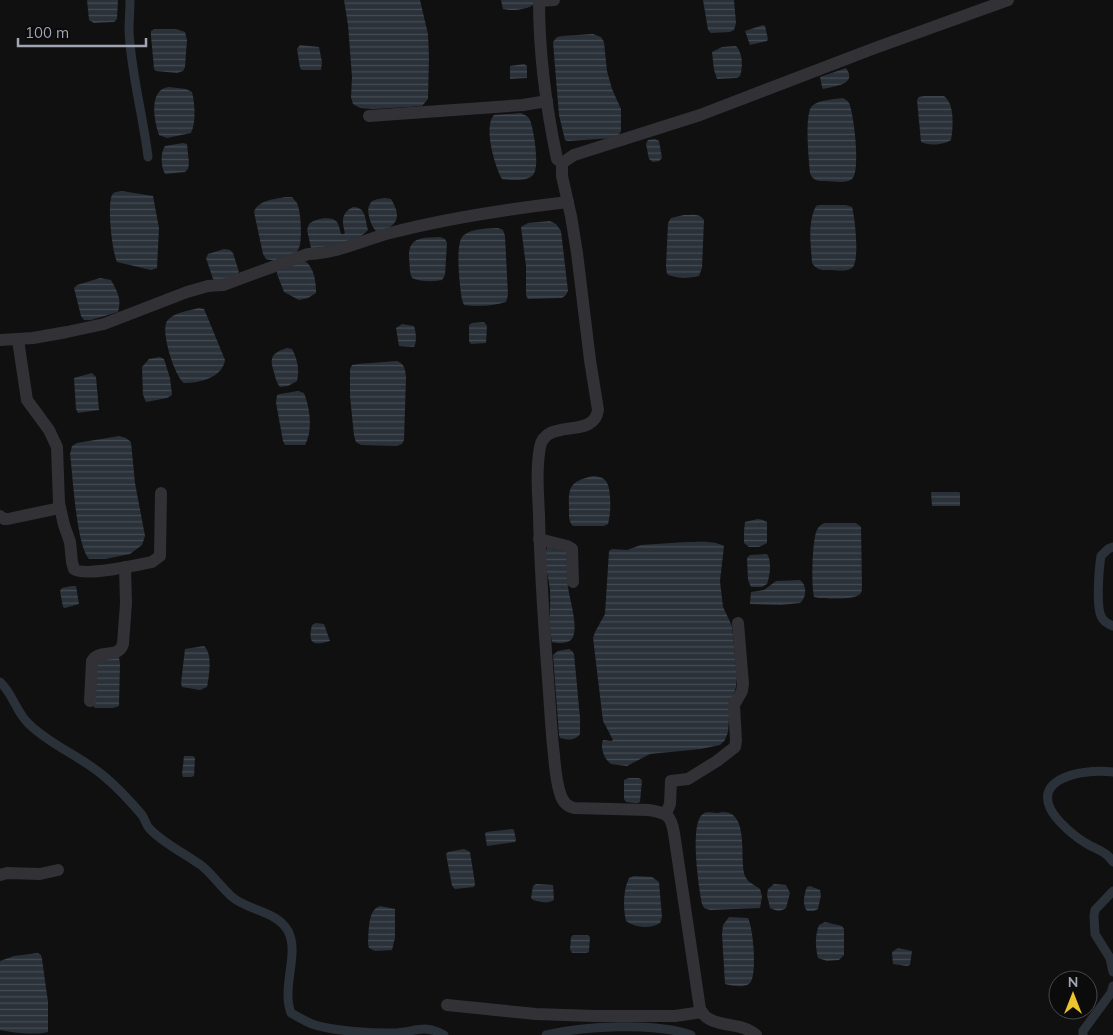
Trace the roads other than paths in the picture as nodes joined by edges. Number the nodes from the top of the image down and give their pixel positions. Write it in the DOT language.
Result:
graph roads {
  1 [pos="554,0"];
  2 [pos="1008,0"];
  3 [pos="539,1"];
  4 [pos="547,100"];
  5 [pos="369,116"];
  6 [pos="562,163"];
  7 [pos="568,202"];
  8 [pos="0,340"];
  9 [pos="18,340"];
  10 [pos="162,493"];
  11 [pos="60,508"];
  12 [pos="0,516"];
  13 [pos="539,539"];
  14 [pos="125,567"];
  15 [pos="573,582"];
  16 [pos="738,623"];
  17 [pos="90,701"];
  18 [pos="666,814"];
  19 [pos="58,870"];
  20 [pos="0,875"];
  21 [pos="447,1005"];
  22 [pos="702,1012"];
  23 [pos="756,1035"];
  1 -- 3 [label="street"];
  2 -- 6 [label="street"];
  3 -- 4 [label="street"];
  4 -- 5 [label="street"];
  4 -- 6 [label="street"];
  6 -- 7 [label="street"];
  7 -- 9 [label="street"];
  7 -- 13 [label="street"];
  8 -- 9 [label="street"];
  9 -- 11 [label="street"];
  10 -- 14 [label="street"];
  11 -- 12 [label="street"];
  11 -- 14 [label="street"];
  13 -- 15 [label="street"];
  13 -- 18 [label="street"];
  14 -- 17 [label="street"];
  16 -- 18 [label="street"];
  18 -- 22 [label="street"];
  19 -- 20 [label="street"];
  21 -- 22 [label="street"];
  22 -- 23 [label="street"];
}
